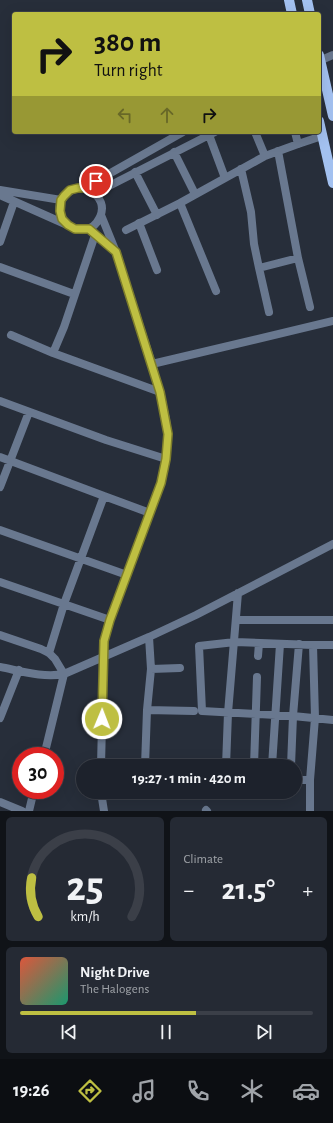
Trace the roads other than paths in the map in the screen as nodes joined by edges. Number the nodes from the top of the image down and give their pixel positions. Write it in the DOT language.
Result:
graph roads {
  1 [pos="288,0"];
  2 [pos="307,0"];
  3 [pos="291,12"];
  4 [pos="310,12"];
  5 [pos="333,55"];
  6 [pos="321,58"];
  7 [pos="321,67"];
  8 [pos="333,116"];
  9 [pos="321,131"];
  10 [pos="179,134"];
  11 [pos="212,134"];
  12 [pos="256,134"];
  13 [pos="296,134"];
  14 [pos="322,136"];
  15 [pos="298,144"];
  16 [pos="278,151"];
  17 [pos="174,152"];
  18 [pos="265,156"];
  19 [pos="241,169"];
  20 [pos="135,172"];
  21 [pos="225,178"];
  22 [pos="333,183"];
  23 [pos="109,186"];
  24 [pos="84,188"];
  25 [pos="0,190"];
  26 [pos="195,194"];
  27 [pos="0,195"];
  28 [pos="61,200"];
  29 [pos="14,202"];
  30 [pos="180,203"];
  31 [pos="101,215"];
  32 [pos="157,215"];
  33 [pos="139,223"];
  34 [pos="68,225"];
  35 [pos="89,229"];
  36 [pos="126,230"];
  37 [pos="95,235"];
  38 [pos="0,242"];
  39 [pos="116,252"];
  40 [pos="298,258"];
  41 [pos="0,267"];
  42 [pos="259,268"];
  43 [pos="157,270"];
  44 [pos="216,291"];
  45 [pos="74,294"];
  46 [pos="310,307"];
  47 [pos="269,312"];
  48 [pos="333,321"];
  49 [pos="11,335"];
  50 [pos="53,352"];
  51 [pos="152,364"];
  52 [pos="160,392"];
  53 [pos="0,401"];
  54 [pos="29,412"];
  55 [pos="0,457"];
  56 [pos="166,459"];
  57 [pos="9,461"];
  58 [pos="0,487"];
  59 [pos="104,496"];
  60 [pos="150,513"];
  61 [pos="0,530"];
  62 [pos="333,544"];
  63 [pos="80,558"];
  64 [pos="127,575"];
  65 [pos="0,582"];
  66 [pos="238,593"];
  67 [pos="64,604"];
  68 [pos="110,620"];
  69 [pos="236,620"];
  70 [pos="333,620"];
  71 [pos="0,634"];
  72 [pos="149,637"];
  73 [pos="235,642"];
  74 [pos="259,643"];
  75 [pos="280,644"];
  76 [pos="299,644"];
  77 [pos="314,645"];
  78 [pos="333,645"];
  79 [pos="49,653"];
  80 [pos="104,656"];
  81 [pos="258,656"];
  82 [pos="0,667"];
  83 [pos="180,668"];
  84 [pos="19,670"];
  85 [pos="151,670"];
  86 [pos="64,674"];
  87 [pos="257,676"];
  88 [pos="147,710"];
  89 [pos="194,711"];
  90 [pos="228,713"];
  91 [pos="255,714"];
  92 [pos="275,715"];
  93 [pos="293,716"];
  94 [pos="0,718"];
  95 [pos="315,718"];
  96 [pos="333,720"];
  97 [pos="46,747"];
  98 [pos="101,759"];
  99 [pos="145,759"];
  100 [pos="226,759"];
  101 [pos="254,759"];
  102 [pos="272,759"];
  103 [pos="291,759"];
  104 [pos="302,780"];
  105 [pos="310,780"];
  106 [pos="32,799"];
  107 [pos="102,799"];
  108 [pos="0,802"];
  109 [pos="22,811"];
  110 [pos="29,811"];
  111 [pos="104,811"];
  112 [pos="310,811"];
  1 -- 3 [label="main road"];
  2 -- 4 [label="main road"];
  5 -- 6 [label="street"];
  7 -- 8 [label="main road"];
  9 -- 14 [label="main road"];
  10 -- 24 [label="street"];
  11 -- 17 [label="street"];
  11 -- 21 [label="street"];
  12 -- 18 [label="street"];
  13 -- 15 [label="street"];
  14 -- 15 [label="street"];
  14 -- 22 [label="main road"];
  15 -- 16 [label="street"];
  16 -- 18 [label="street"];
  16 -- 40 [label="street"];
  17 -- 20 [label="street"];
  17 -- 26 [label="street"];
  18 -- 19 [label="street"];
  19 -- 21 [label="street"];
  19 -- 42 [label="street"];
  20 -- 23 [label="street"];
  20 -- 32 [label="street"];
  21 -- 26 [label="street"];
  24 -- 28 [label="street"];
  24 -- 31 [label="street"];
  25 -- 28 [label="street"];
  26 -- 30 [label="street"];
  27 -- 29 [label="street"];
  28 -- 34 [label="street"];
  29 -- 34 [label="street"];
  29 -- 38 [label="street"];
  30 -- 32 [label="street"];
  30 -- 44 [label="street"];
  31 -- 35 [label="street"];
  31 -- 39 [label="street"];
  32 -- 33 [label="street"];
  33 -- 36 [label="street"];
  33 -- 43 [label="street"];
  34 -- 35 [label="street"];
  35 -- 37 [label="street"];
  37 -- 39 [label="street"];
  37 -- 45 [label="street"];
  39 -- 51 [label="street"];
  40 -- 42 [label="street"];
  40 -- 46 [label="street"];
  41 -- 45 [label="street"];
  42 -- 47 [label="street"];
  45 -- 50 [label="street"];
  48 -- 51 [label="street"];
  49 -- 50 [label="street"];
  50 -- 52 [label="street"];
  51 -- 52 [label="street"];
  52 -- 56 [label="street"];
  53 -- 54 [label="street"];
  54 -- 56 [label="street"];
  54 -- 57 [label="street"];
  55 -- 57 [label="street"];
  56 -- 60 [label="street"];
  57 -- 58 [label="street"];
  57 -- 59 [label="street"];
  59 -- 60 [label="street"];
  59 -- 63 [label="street"];
  60 -- 64 [label="street"];
  61 -- 63 [label="street"];
  62 -- 66 [label="street"];
  63 -- 64 [label="street"];
  63 -- 67 [label="street"];
  64 -- 68 [label="street"];
  65 -- 67 [label="street"];
  66 -- 69 [label="street"];
  66 -- 72 [label="street"];
  67 -- 68 [label="street"];
  67 -- 79 [label="street"];
  68 -- 80 [label="street"];
  69 -- 70 [label="street"];
  69 -- 73 [label="street"];
  71 -- 79 [label="street"];
  72 -- 80 [label="street"];
  72 -- 85 [label="street"];
  73 -- 74 [label="street"];
  73 -- 90 [label="street"];
  73 -- 90 [label="street"];
  74 -- 75 [label="street"];
  74 -- 81 [label="street"];
  75 -- 76 [label="street"];
  75 -- 92 [label="street"];
  76 -- 77 [label="street"];
  76 -- 93 [label="street"];
  77 -- 78 [label="street"];
  77 -- 95 [label="street"];
  79 -- 86 [label="street"];
  80 -- 86 [label="street"];
  80 -- 98 [label="street"];
  82 -- 84 [label="street"];
  83 -- 85 [label="street"];
  84 -- 86 [label="street"];
  84 -- 94 [label="street"];
  85 -- 88 [label="street"];
  86 -- 97 [label="street"];
  87 -- 91 [label="street"];
  88 -- 89 [label="street"];
  88 -- 99 [label="street"];
  90 -- 91 [label="street"];
  90 -- 100 [label="street"];
  91 -- 92 [label="street"];
  91 -- 101 [label="street"];
  92 -- 93 [label="street"];
  92 -- 102 [label="street"];
  93 -- 95 [label="street"];
  93 -- 103 [label="street"];
  95 -- 96 [label="street"];
  95 -- 105 [label="street"];
  104 -- 105 [label="street"];
  105 -- 112 [label="street"];
  106 -- 110 [label="street"];
  107 -- 111 [label="street"];
  108 -- 109 [label="street"];
}
